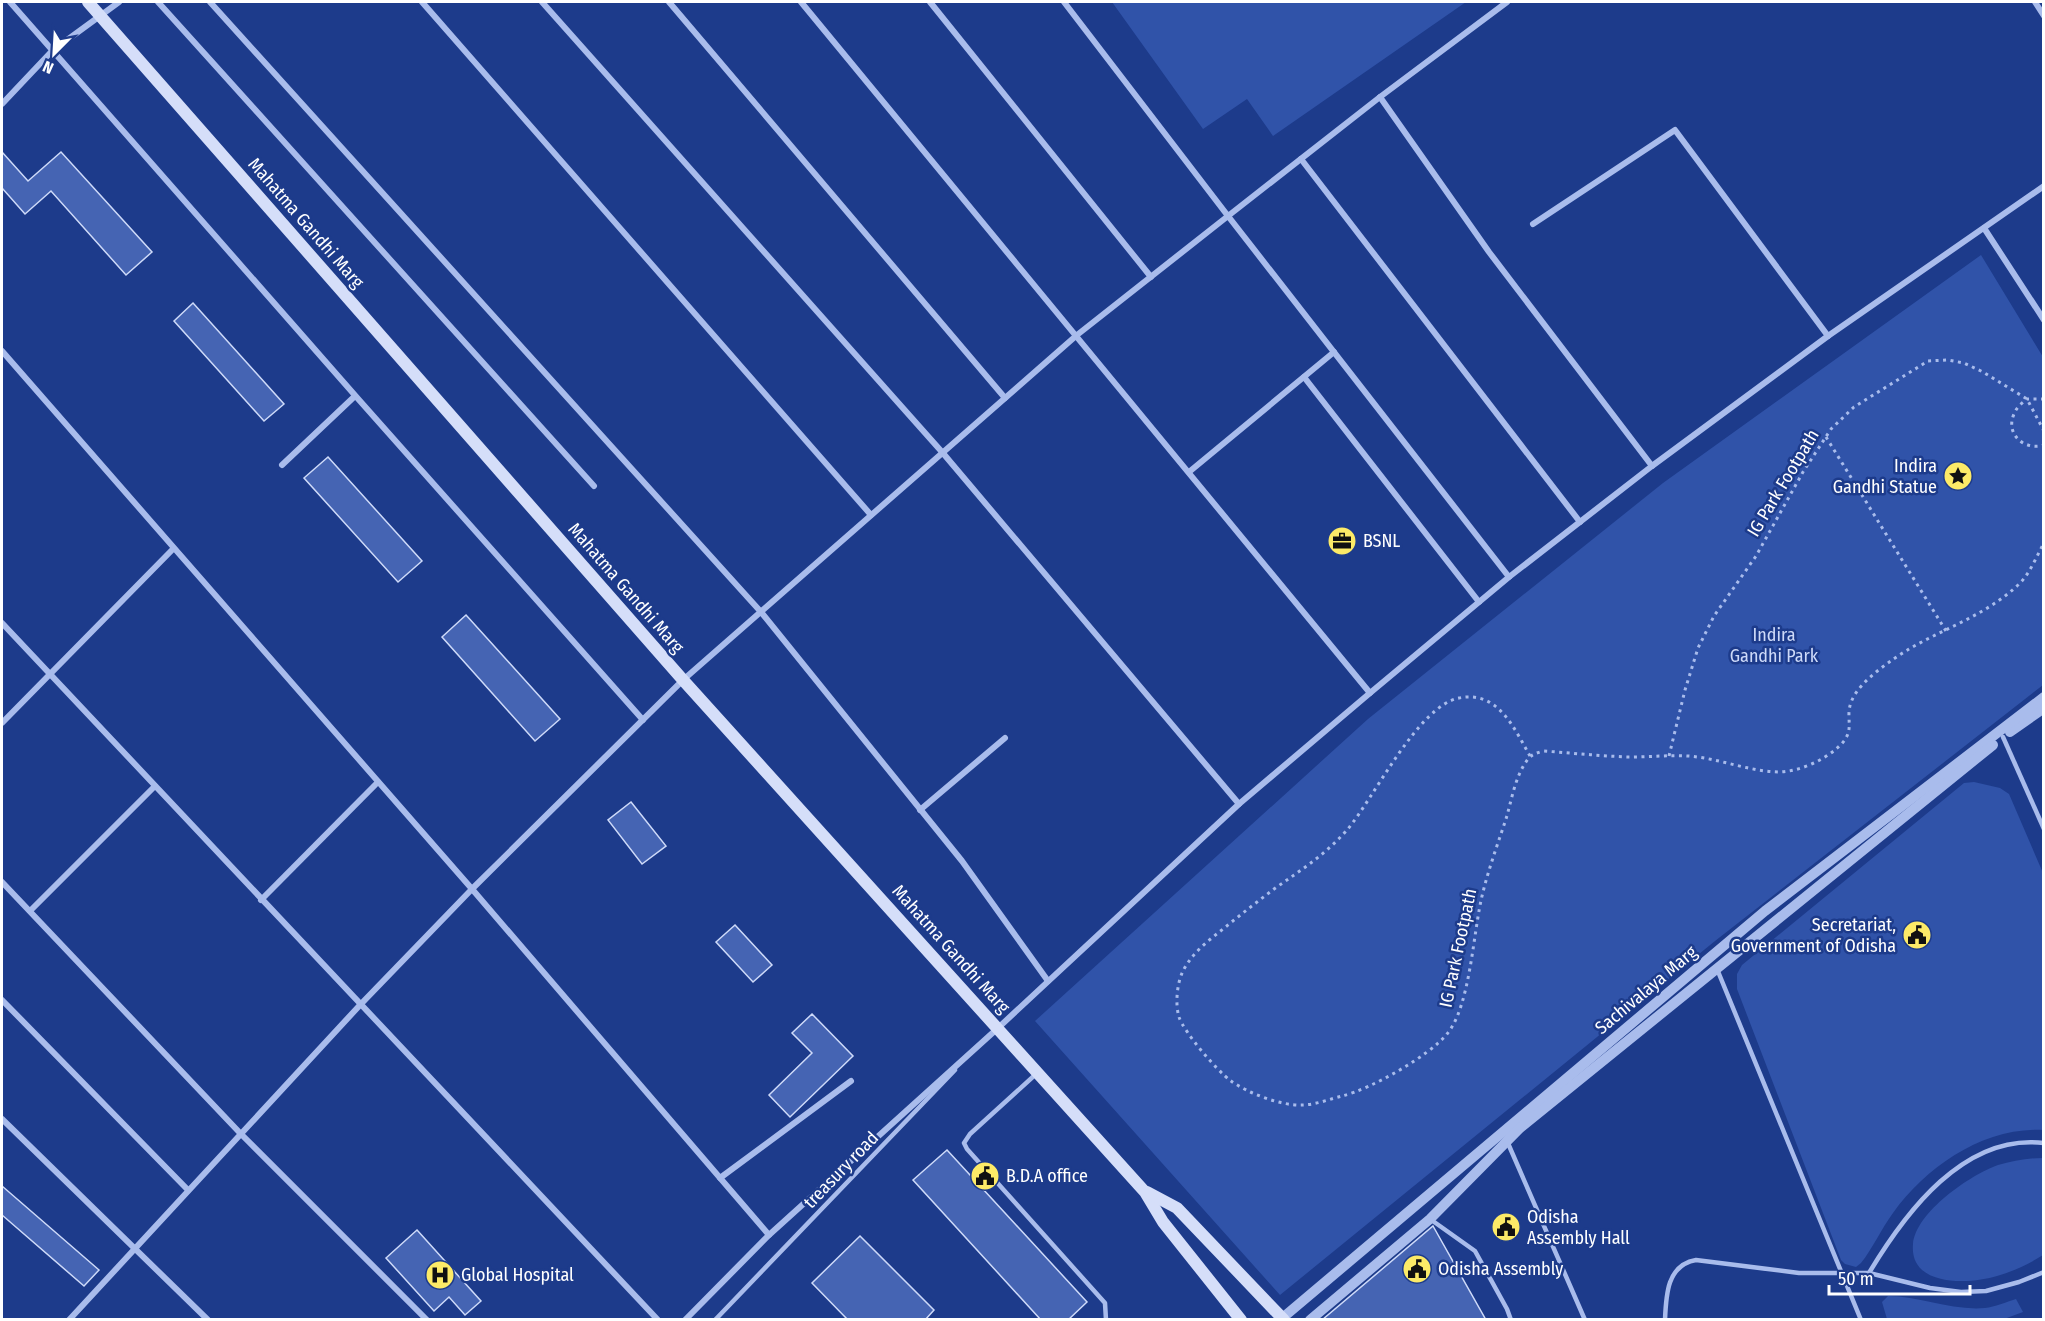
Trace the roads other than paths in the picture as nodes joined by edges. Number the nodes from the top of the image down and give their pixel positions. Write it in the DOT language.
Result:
graph roads {
  1 [pos="10,2"];
  2 [pos="88,2"];
  3 [pos="119,2"];
  4 [pos="158,2"];
  5 [pos="210,2"];
  6 [pos="422,2"];
  7 [pos="542,2"];
  8 [pos="669,2"];
  9 [pos="801,2"];
  10 [pos="930,2"];
  11 [pos="1064,2"];
  12 [pos="1507,2"];
  13 [pos="2035,2"];
  14 [pos="99,15"];
  15 [pos="2043,16"];
  16 [pos="52,51"];
  17 [pos="1380,97"];
  18 [pos="2,104"];
  19 [pos="1300,159"];
  20 [pos="2043,186"];
  21 [pos="1228,216"];
  22 [pos="1533,224"];
  23 [pos="1984,228"];
  24 [pos="1151,277"];
  25 [pos="2043,320"];
  26 [pos="1077,335"];
  27 [pos="1828,336"];
  28 [pos="2,351"];
  29 [pos="1334,352"];
  30 [pos="1304,377"];
  31 [pos="355,396"];
  32 [pos="1005,398"];
  33 [pos="942,452"];
  34 [pos="282,465"];
  35 [pos="1652,466"];
  36 [pos="1189,472"];
  37 [pos="594,486"];
  38 [pos="871,515"];
  39 [pos="1580,522"];
  40 [pos="173,549"];
  41 [pos="1509,578"];
  42 [pos="1479,602"];
  43 [pos="761,612"];
  44 [pos="2,623"];
  45 [pos="49,673"];
  46 [pos="683,680"];
  47 [pos="1370,693"];
  48 [pos="2043,698"];
  49 [pos="2043,708"];
  50 [pos="643,720"];
  51 [pos="2,723"];
  52 [pos="2004,737"];
  53 [pos="1005,738"];
  54 [pos="378,782"];
  55 [pos="154,786"];
  56 [pos="1239,804"];
  57 [pos="920,810"];
  58 [pos="2043,829"];
  59 [pos="2,882"];
  60 [pos="472,888"];
  61 [pos="261,900"];
  62 [pos="30,911"];
  63 [pos="1717,969"];
  64 [pos="1048,981"];
  65 [pos="2,1000"];
  66 [pos="360,1005"];
  67 [pos="998,1028"];
  68 [pos="986,1038"];
  69 [pos="1038,1072"];
  70 [pos="851,1082"];
  71 [pos="2,1119"];
  72 [pos="240,1133"];
  73 [pos="1507,1140"];
  74 [pos="2043,1143"];
  75 [pos="720,1178"];
  76 [pos="188,1190"];
  77 [pos="1146,1192"];
  78 [pos="1430,1219"];
  79 [pos="769,1235"];
  80 [pos="134,1249"];
  81 [pos="1842,1272"];
  82 [pos="2043,1272"];
  83 [pos="1869,1273"];
  84 [pos="1282,1319"];
  85 [pos="69,1320"];
  86 [pos="208,1320"];
  87 [pos="427,1320"];
  88 [pos="658,1320"];
  89 [pos="685,1320"];
  90 [pos="715,1320"];
  91 [pos="1106,1320"];
  92 [pos="1241,1320"];
  93 [pos="1310,1320"];
  94 [pos="1511,1320"];
  95 [pos="1585,1320"];
  96 [pos="1665,1320"];
  97 [pos="1861,1320"];
  1 -- 16 [label="street"];
  2 -- 14 [label="main road, Mahatma Gandhi Marg"];
  3 -- 14 [label="street"];
  4 -- 37 [label="street"];
  5 -- 43 [label="street"];
  6 -- 38 [label="street"];
  7 -- 33 [label="street"];
  8 -- 32 [label="street"];
  9 -- 26 [label="street"];
  10 -- 24 [label="street"];
  11 -- 21 [label="street"];
  12 -- 17 [label="street"];
  13 -- 15 [label="street"];
  14 -- 16 [label="street"];
  14 -- 46 [label="main road, Mahatma Gandhi Marg"];
  16 -- 18 [label="street"];
  16 -- 31 [label="street"];
  17 -- 19 [label="street"];
  17 -- 35 [label="street"];
  19 -- 21 [label="street"];
  19 -- 39 [label="street"];
  20 -- 23 [label="street"];
  21 -- 24 [label="street"];
  21 -- 29 [label="street"];
  22 -- 27 [label="street"];
  23 -- 25 [label="street"];
  23 -- 27 [label="street"];
  24 -- 26 [label="street"];
  26 -- 32 [label="street"];
  26 -- 36 [label="street"];
  27 -- 35 [label="street"];
  28 -- 40 [label="street"];
  29 -- 30 [label="street"];
  29 -- 41 [label="street"];
  30 -- 36 [label="street"];
  30 -- 42 [label="street"];
  31 -- 34 [label="street"];
  31 -- 50 [label="street"];
  32 -- 33 [label="street"];
  33 -- 38 [label="street"];
  33 -- 56 [label="street"];
  35 -- 39 [label="street"];
  36 -- 47 [label="street"];
  38 -- 43 [label="street"];
  39 -- 41 [label="street"];
  40 -- 45 [label="street"];
  40 -- 54 [label="street"];
  41 -- 42 [label="street"];
  42 -- 47 [label="street"];
  43 -- 46 [label="street"];
  43 -- 57 [label="street"];
  44 -- 45 [label="street"];
  45 -- 51 [label="street"];
  45 -- 55 [label="street"];
  46 -- 50 [label="street"];
  46 -- 67 [label="main road, Mahatma Gandhi Marg"];
  47 -- 56 [label="street"];
  48 -- 84 [label="street, Sachivalaya Marg"];
  49 -- 52 [label="street, Sachivalaya Marg"];
  50 -- 60 [label="street"];
  52 -- 58 [label="lane"];
  52 -- 63 [label="street, Sachivalaya Marg"];
  53 -- 57 [label="street"];
  54 -- 60 [label="street"];
  54 -- 61 [label="street"];
  55 -- 61 [label="street"];
  55 -- 62 [label="street"];
  56 -- 64 [label="street"];
  57 -- 64 [label="street"];
  59 -- 62 [label="street"];
  60 -- 66 [label="street"];
  60 -- 75 [label="street"];
  61 -- 66 [label="street"];
  62 -- 72 [label="street"];
  63 -- 73 [label="street, Sachivalaya Marg"];
  63 -- 81 [label="lane"];
  64 -- 67 [label="street"];
  65 -- 76 [label="street"];
  66 -- 72 [label="street"];
  66 -- 88 [label="street"];
  67 -- 68 [label="street"];
  67 -- 69 [label="main road, Mahatma Gandhi Marg"];
  68 -- 79 [label="street"];
  68 -- 90 [label="lane, treasury road"];
  69 -- 77 [label="main road, Mahatma Gandhi Marg"];
  69 -- 91 [label="lane"];
  70 -- 75 [label="street"];
  71 -- 80 [label="street"];
  72 -- 76 [label="street"];
  72 -- 87 [label="street"];
  73 -- 78 [label="street, Sachivalaya Marg"];
  73 -- 95 [label="lane"];
  74 -- 83 [label="lane"];
  75 -- 79 [label="street"];
  76 -- 80 [label="street"];
  77 -- 84 [label="main road, Mahatma Gandhi Marg"];
  77 -- 92 [label="main road, Mahatma Gandhi Marg"];
  78 -- 93 [label="street, Sachivalaya Marg"];
  78 -- 94 [label="lane"];
  79 -- 89 [label="street"];
  80 -- 85 [label="street"];
  80 -- 86 [label="street"];
  81 -- 83 [label="lane"];
  81 -- 96 [label="lane"];
  81 -- 97 [label="lane"];
  82 -- 83 [label="lane"];
}
